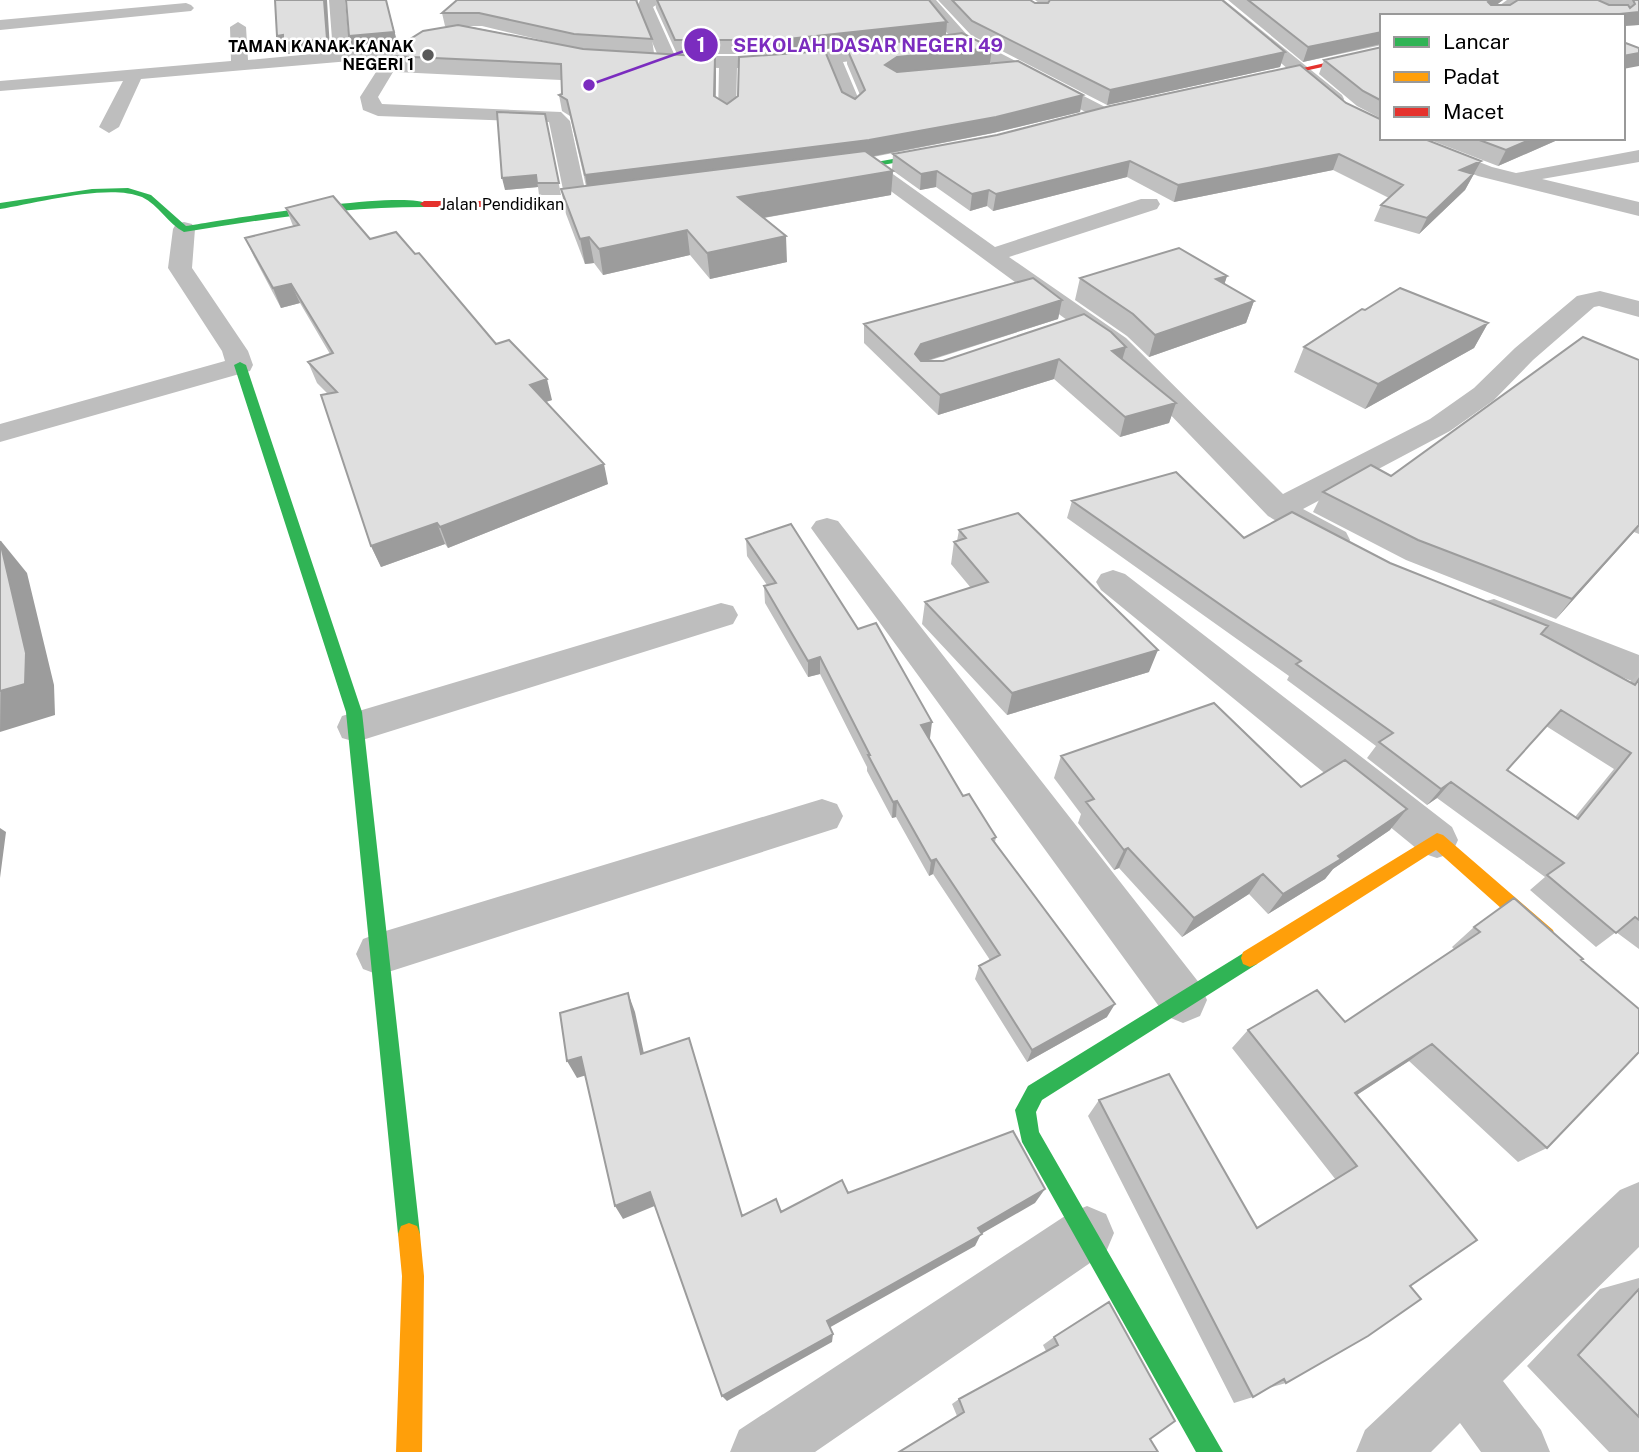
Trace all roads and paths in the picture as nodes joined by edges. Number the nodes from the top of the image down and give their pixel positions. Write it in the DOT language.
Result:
graph roads {
  1 [pos="337,0"];
  2 [pos="928,0"];
  3 [pos="1215,0"];
  4 [pos="1518,0"];
  5 [pos="648,1"];
  6 [pos="186,8"];
  7 [pos="1496,14"];
  8 [pos="0,25"];
  9 [pos="238,27"];
  10 [pos="963,41"];
  11 [pos="937,45"];
  12 [pos="911,48"];
  13 [pos="1380,52"];
  14 [pos="342,56"];
  15 [pos="833,58"];
  16 [pos="649,61"];
  17 [pos="669,62"];
  18 [pos="728,64"];
  19 [pos="240,66"];
  20 [pos="1019,68"];
  21 [pos="991,70"];
  22 [pos="1300,70"];
  23 [pos="134,76"];
  24 [pos="1235,85"];
  25 [pos="0,86"];
  26 [pos="853,107"];
  27 [pos="1349,111"];
  28 [pos="727,112"];
  29 [pos="1111,113"];
  30 [pos="1080,121"];
  31 [pos="109,127"];
  32 [pos="1404,140"];
  33 [pos="956,149"];
  34 [pos="1639,156"];
  35 [pos="869,166"];
  36 [pos="813,173"];
  37 [pos="1509,178"];
  38 [pos="633,197"];
  39 [pos="578,204"];
  40 [pos="1149,204"];
  41 [pos="0,206"];
  42 [pos="1639,209"];
  43 [pos="184,229"];
  44 [pos="993,255"];
  45 [pos="1639,309"];
  46 [pos="240,365"];
  47 [pos="0,433"];
  48 [pos="1279,509"];
  49 [pos="827,528"];
  50 [pos="1359,553"];
  51 [pos="1113,582"];
  52 [pos="1471,602"];
  53 [pos="721,615"];
  54 [pos="1639,670"];
  55 [pos="356,727"];
  56 [pos="822,817"];
  57 [pos="1437,840"];
  58 [pos="1558,947"];
  59 [pos="379,954"];
  60 [pos="1183,1000"];
  61 [pos="1639,1209"];
  62 [pos="1087,1233"];
  63 [pos="1463,1378"];
  64 [pos="409,1452"];
  65 [pos="761,1452"];
  66 [pos="1210,1452"];
  67 [pos="1387,1452"];
  68 [pos="1519,1452"];
  1 -- 14 [label="street"];
  2 -- 10 [label="street"];
  3 -- 22 [label="street"];
  4 -- 7 [label="street"];
  5 -- 17 [label="street"];
  6 -- 8 [label="street"];
  9 -- 19 [label="street"];
  10 -- 11 [label="street"];
  10 -- 20 [label="street"];
  12 -- 15 [label="street"];
  13 -- 22 [label="street"];
  14 -- 19 [label="street"];
  14 -- 39 [label="street"];
  15 -- 18 [label="street"];
  15 -- 26 [label="street"];
  16 -- 17 [label="street"];
  17 -- 18 [label="street"];
  18 -- 28 [label="street"];
  19 -- 23 [label="street"];
  20 -- 21 [label="street"];
  20 -- 29 [label="street"];
  22 -- 24 [label="street"];
  22 -- 27 [label="street"];
  23 -- 25 [label="street"];
  23 -- 31 [label="street"];
  29 -- 30 [label="street"];
  32 -- 37 [label="street"];
  33 -- 35 [label="street"];
  34 -- 37 [label="street"];
  35 -- 36 [label="street"];
  35 -- 44 [label="street"];
  37 -- 42 [label="street"];
  38 -- 39 [label="street, Jalan Pendidikan"];
  39 -- 43 [label="street, Jalan Pendidikan"];
  40 -- 44 [label="street"];
  41 -- 43 [label="street"];
  43 -- 46 [label="street"];
  44 -- 48 [label="street"];
  45 -- 48 [label="street"];
  46 -- 47 [label="street"];
  46 -- 55 [label="street"];
  48 -- 50 [label="street"];
  49 -- 60 [label="street"];
  51 -- 57 [label="street"];
  52 -- 54 [label="street"];
  53 -- 55 [label="street"];
  55 -- 59 [label="street"];
  56 -- 59 [label="street"];
  57 -- 58 [label="street"];
  57 -- 60 [label="street"];
  59 -- 64 [label="street"];
  60 -- 62 [label="street"];
  61 -- 63 [label="street"];
  62 -- 65 [label="street"];
  62 -- 66 [label="street"];
  63 -- 67 [label="street"];
  63 -- 68 [label="street"];
}
